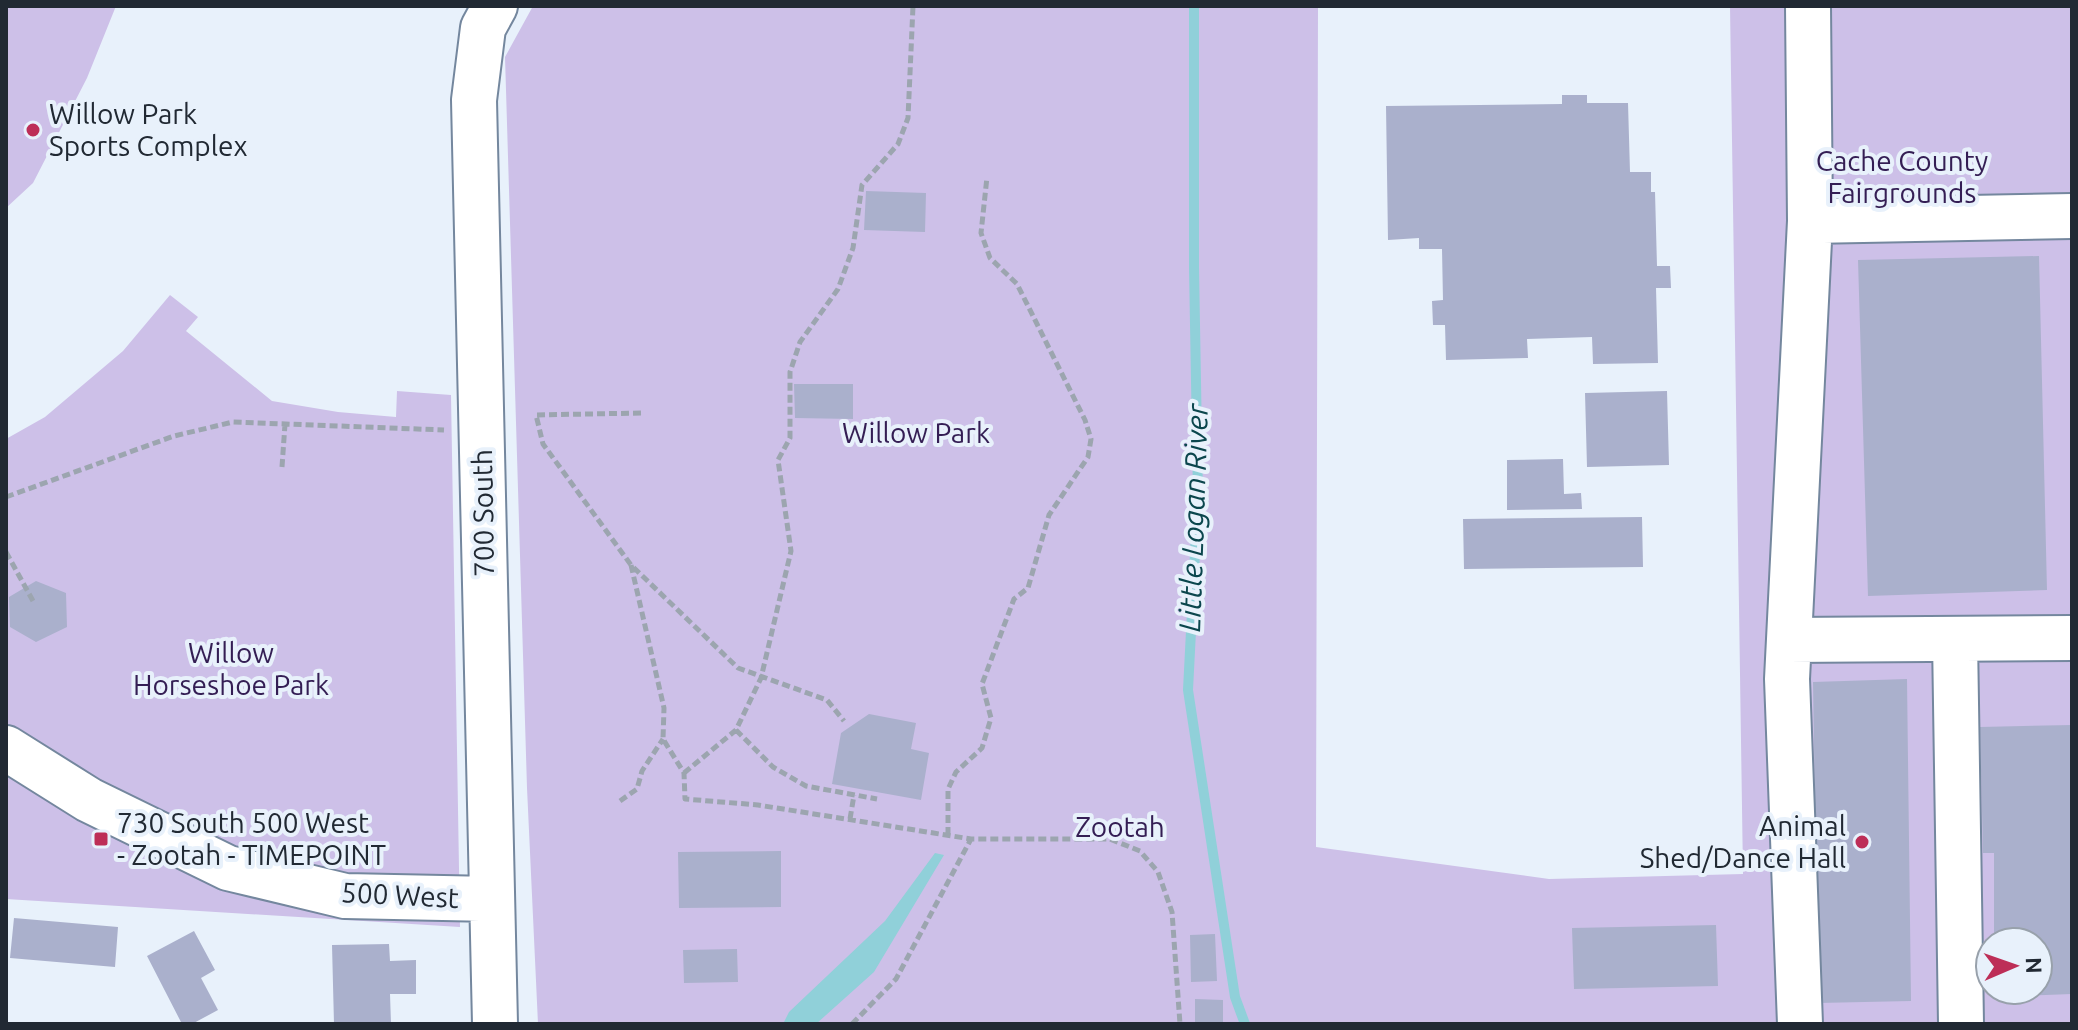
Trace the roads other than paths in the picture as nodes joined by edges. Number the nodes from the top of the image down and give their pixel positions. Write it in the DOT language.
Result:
graph roads {
  1 [pos="495,6"];
  2 [pos="1808,6"];
  3 [pos="2072,216"];
  4 [pos="1810,221"];
  5 [pos="2072,638"];
  6 [pos="1955,639"];
  7 [pos="1789,640"];
  8 [pos="6,748"];
  9 [pos="492,899"];
  10 [pos="495,1024"];
  11 [pos="1800,1024"];
  12 [pos="1961,1024"];
  1 -- 9 [label="street, 700 South"];
  2 -- 4 [label="street"];
  3 -- 4 [label="street"];
  4 -- 7 [label="street"];
  5 -- 6 [label="street"];
  6 -- 7 [label="street"];
  6 -- 12 [label="street"];
  7 -- 11 [label="street"];
  8 -- 9 [label="street, 500 West"];
  9 -- 10 [label="street, 700 South"];
}
